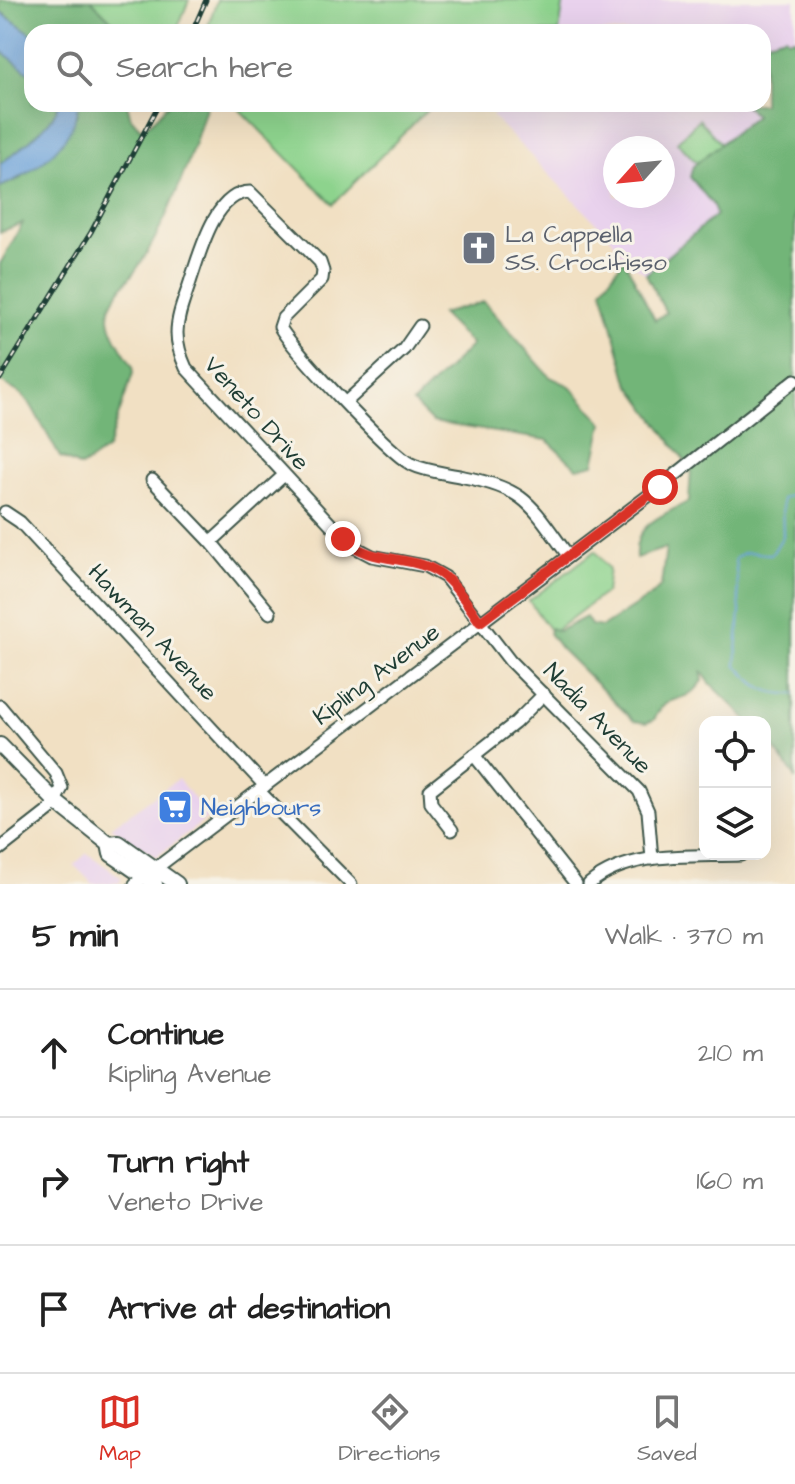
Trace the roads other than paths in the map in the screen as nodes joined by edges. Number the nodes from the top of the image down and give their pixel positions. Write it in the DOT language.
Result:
graph roads {
  1 [pos="420,326"];
  2 [pos="795,380"];
  3 [pos="346,402"];
  4 [pos="283,476"];
  5 [pos="152,480"];
  6 [pos="5,512"];
  7 [pos="211,542"];
  8 [pos="567,554"];
  9 [pos="270,613"];
  10 [pos="480,622"];
  11 [pos="544,694"];
  12 [pos="0,706"];
  13 [pos="0,745"];
  14 [pos="474,755"];
  15 [pos="262,788"];
  16 [pos="56,802"];
  17 [pos="452,830"];
  18 [pos="0,849"];
  19 [pos="699,857"];
  20 [pos="652,859"];
  21 [pos="147,878"];
  22 [pos="177,884"];
  23 [pos="351,884"];
  24 [pos="576,884"];
  25 [pos="589,884"];
  1 -- 3 [label="street"];
  2 -- 8 [label="street, Kipling Avenue"];
  3 -- 4 [label="street, Veneto Drive"];
  3 -- 8 [label="street, Veneto Drive"];
  4 -- 7 [label="street"];
  4 -- 10 [label="street, Veneto Drive"];
  5 -- 7 [label="street"];
  6 -- 15 [label="street, Hawman Avenue"];
  7 -- 9 [label="street"];
  8 -- 10 [label="street, Kipling Avenue"];
  10 -- 11 [label="street, Nadia Avenue"];
  10 -- 15 [label="street, Kipling Avenue"];
  11 -- 14 [label="street"];
  11 -- 20 [label="street, Nadia Avenue"];
  12 -- 16 [label="street"];
  13 -- 16 [label="main road"];
  14 -- 17 [label="street"];
  14 -- 24 [label="street"];
  15 -- 21 [label="street, Kipling Avenue"];
  15 -- 23 [label="street, Hawman Avenue"];
  16 -- 18 [label="street"];
  16 -- 21 [label="main road"];
  19 -- 20 [label="street"];
  20 -- 25 [label="street"];
  21 -- 22 [label="main road"];
}
